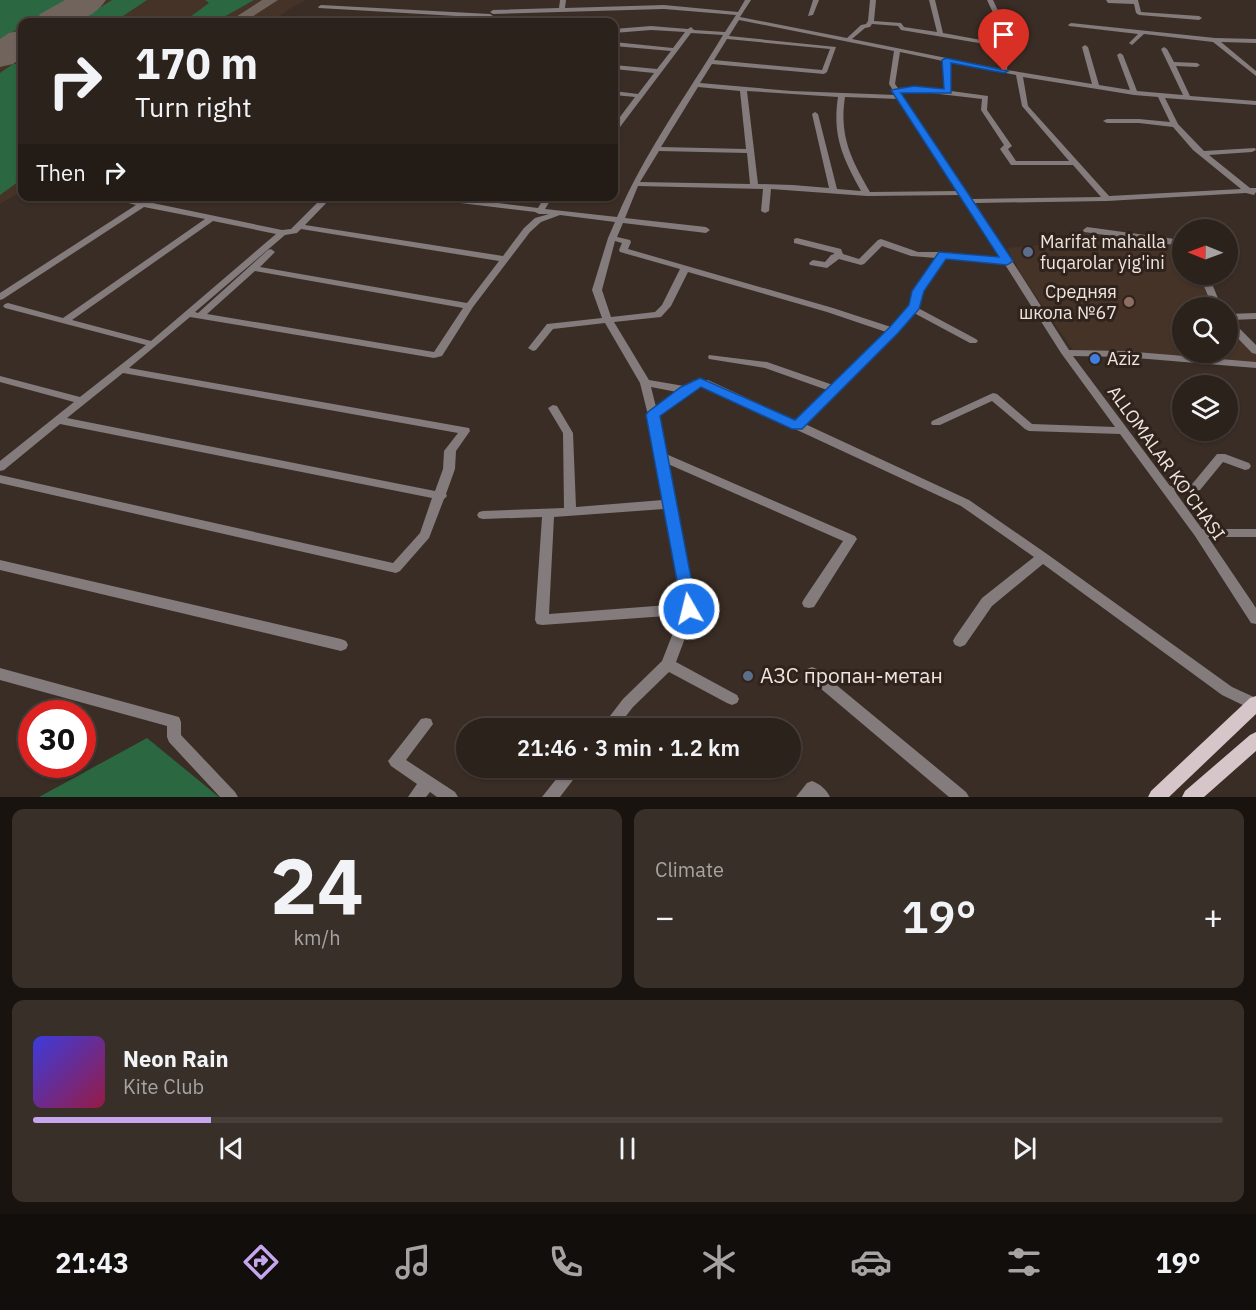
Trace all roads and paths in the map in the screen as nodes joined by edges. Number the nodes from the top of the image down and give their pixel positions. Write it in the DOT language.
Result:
graph roads {
  1 [pos="563,0"];
  2 [pos="632,0"];
  3 [pos="688,0"];
  4 [pos="748,0"];
  5 [pos="816,0"];
  6 [pos="873,0"];
  7 [pos="932,0"];
  8 [pos="990,0"];
  9 [pos="1108,1"];
  10 [pos="1136,2"];
  11 [pos="321,7"];
  12 [pos="633,8"];
  13 [pos="682,8"];
  14 [pos="562,10"];
  15 [pos="493,11"];
  16 [pos="810,15"];
  17 [pos="739,16"];
  18 [pos="488,18"];
  19 [pos="1199,18"];
  20 [pos="871,22"];
  21 [pos="1071,25"];
  22 [pos="691,29"];
  23 [pos="618,31"];
  24 [pos="1143,32"];
  25 [pos="940,33"];
  26 [pos="727,35"];
  27 [pos="849,39"];
  28 [pos="1215,40"];
  29 [pos="1256,41"];
  30 [pos="1132,43"];
  31 [pos="618,44"];
  32 [pos="1006,46"];
  33 [pos="1084,47"];
  34 [pos="897,49"];
  35 [pos="1164,49"];
  36 [pos="675,50"];
  37 [pos="1120,55"];
  38 [pos="946,60"];
  39 [pos="711,62"];
  40 [pos="1170,64"];
  41 [pos="1197,65"];
  42 [pos="618,67"];
  43 [pos="658,71"];
  44 [pos="1004,71"];
  45 [pos="1019,74"];
  46 [pos="1256,74"];
  47 [pos="698,85"];
  48 [pos="1095,87"];
  49 [pos="743,90"];
  50 [pos="948,92"];
  51 [pos="618,93"];
  52 [pos="1134,93"];
  53 [pos="898,94"];
  54 [pos="842,95"];
  55 [pos="639,96"];
  56 [pos="1161,97"];
  57 [pos="1188,98"];
  58 [pos="1256,103"];
  59 [pos="814,114"];
  60 [pos="1107,121"];
  61 [pos="618,124"];
  62 [pos="1175,125"];
  63 [pos="655,149"];
  64 [pos="1252,150"];
  65 [pos="750,151"];
  66 [pos="1202,153"];
  67 [pos="1075,163"];
  68 [pos="635,184"];
  69 [pos="754,186"];
  70 [pos="767,187"];
  71 [pos="1252,190"];
  72 [pos="834,191"];
  73 [pos="867,194"];
  74 [pos="967,197"];
  75 [pos="1256,197"];
  76 [pos="1107,199"];
  77 [pos="129,201"];
  78 [pos="324,201"];
  79 [pos="456,201"];
  80 [pos="546,201"];
  81 [pos="143,204"];
  82 [pos="765,211"];
  83 [pos="539,212"];
  84 [pos="557,214"];
  85 [pos="212,218"];
  86 [pos="618,220"];
  87 [pos="296,228"];
  88 [pos="706,230"];
  89 [pos="1087,230"];
  90 [pos="282,233"];
  91 [pos="612,238"];
  92 [pos="797,241"];
  93 [pos="1172,242"];
  94 [pos="943,255"];
  95 [pos="839,256"];
  96 [pos="505,259"];
  97 [pos="1007,261"];
  98 [pos="813,263"];
  99 [pos="686,267"];
  100 [pos="253,268"];
  101 [pos="0,297"];
  102 [pos="469,306"];
  103 [pos="3,307"];
  104 [pos="913,309"];
  105 [pos="188,315"];
  106 [pos="200,316"];
  107 [pos="1256,316"];
  108 [pos="1238,318"];
  109 [pos="64,321"];
  110 [pos="608,321"];
  111 [pos="893,331"];
  112 [pos="1238,331"];
  113 [pos="973,341"];
  114 [pos="153,344"];
  115 [pos="533,348"];
  116 [pos="1256,350"];
  117 [pos="1066,353"];
  118 [pos="713,357"];
  119 [pos="1256,365"];
  120 [pos="122,370"];
  121 [pos="0,379"];
  122 [pos="645,382"];
  123 [pos="834,389"];
  124 [pos="686,390"];
  125 [pos="82,401"];
  126 [pos="553,408"];
  127 [pos="653,415"];
  128 [pos="57,420"];
  129 [pos="936,423"];
  130 [pos="797,426"];
  131 [pos="1123,431"];
  132 [pos="663,457"];
  133 [pos="1245,466"];
  134 [pos="0,467"];
  135 [pos="0,479"];
  136 [pos="1167,490"];
  137 [pos="441,496"];
  138 [pos="669,504"];
  139 [pos="570,512"];
  140 [pos="548,513"];
  141 [pos="483,515"];
  142 [pos="1198,533"];
  143 [pos="1256,533"];
  144 [pos="1043,557"];
  145 [pos="0,565"];
  146 [pos="809,603"];
  147 [pos="689,609"];
  148 [pos="1256,620"];
  149 [pos="960,641"];
  150 [pos="341,645"];
  151 [pos="668,664"];
  152 [pos="812,673"];
  153 [pos="0,674"];
  154 [pos="732,699"];
  155 [pos="1255,703"];
  156 [pos="616,718"];
  157 [pos="426,724"];
  158 [pos="1256,740"];
  159 [pos="566,778"];
  160 [pos="428,783"];
  161 [pos="230,797"];
  162 [pos="416,797"];
  163 [pos="450,797"];
  164 [pos="550,797"];
  165 [pos="804,797"];
  166 [pos="822,797"];
  167 [pos="961,797"];
  168 [pos="1157,797"];
  169 [pos="1191,797"];
  1 -- 14 [label="street"];
  2 -- 12 [label="street"];
  3 -- 13 [label="street"];
  4 -- 17 [label="street"];
  5 -- 16 [label="street"];
  6 -- 20 [label="street"];
  7 -- 25 [label="street"];
  8 -- 32 [label="street"];
  9 -- 10 [label="street"];
  10 -- 19 [label="street"];
  11 -- 15 [label="street"];
  12 -- 13 [label="street"];
  12 -- 14 [label="street"];
  13 -- 17 [label="street"];
  14 -- 15 [label="street"];
  15 -- 18 [label="street"];
  17 -- 26 [label="street"];
  17 -- 27 [label="street"];
  20 -- 25 [label="street"];
  20 -- 27 [label="street"];
  21 -- 24 [label="street"];
  22 -- 23 [label="street"];
  22 -- 26 [label="street"];
  22 -- 36 [label="street"];
  24 -- 28 [label="street"];
  24 -- 30 [label="street"];
  25 -- 32 [label="street"];
  26 -- 39 [label="street"];
  26 -- 39 [label="street"];
  27 -- 34 [label="street"];
  28 -- 29 [label="street"];
  28 -- 46 [label="street"];
  31 -- 36 [label="street"];
  32 -- 44 [label="street"];
  33 -- 48 [label="street"];
  34 -- 38 [label="street"];
  34 -- 53 [label="street"];
  35 -- 40 [label="street"];
  36 -- 43 [label="street"];
  37 -- 52 [label="street"];
  38 -- 44 [label="street"];
  38 -- 50 [label="street"];
  39 -- 47 [label="street"];
  40 -- 41 [label="street"];
  40 -- 57 [label="street"];
  42 -- 43 [label="street"];
  43 -- 55 [label="street"];
  44 -- 45 [label="street"];
  45 -- 48 [label="street"];
  45 -- 67 [label="street"];
  47 -- 49 [label="street"];
  47 -- 63 [label="street"];
  48 -- 52 [label="street"];
  49 -- 54 [label="street"];
  49 -- 65 [label="street"];
  50 -- 53 [label="street"];
  50 -- 67 [label="street"];
  51 -- 55 [label="street"];
  52 -- 56 [label="street"];
  53 -- 54 [label="street"];
  53 -- 74 [label="street, ALLOMALAR KO'CHASI"];
  54 -- 73 [label="street"];
  55 -- 61 [label="street"];
  56 -- 57 [label="street"];
  56 -- 62 [label="street"];
  57 -- 58 [label="street"];
  59 -- 72 [label="street"];
  60 -- 62 [label="street"];
  62 -- 66 [label="street"];
  63 -- 65 [label="street"];
  63 -- 68 [label="street"];
  64 -- 66 [label="street"];
  65 -- 69 [label="street"];
  66 -- 71 [label="street"];
  67 -- 76 [label="street"];
  68 -- 69 [label="street"];
  68 -- 86 [label="street"];
  69 -- 70 [label="street"];
  70 -- 72 [label="street"];
  70 -- 82 [label="street"];
  71 -- 75 [label="street"];
  71 -- 76 [label="street"];
  72 -- 73 [label="street"];
  73 -- 74 [label="street"];
  74 -- 76 [label="street"];
  74 -- 97 [label="street, ALLOMALAR KO'CHASI"];
  77 -- 81 [label="street"];
  78 -- 87 [label="street"];
  79 -- 83 [label="street"];
  80 -- 83 [label="street"];
  81 -- 85 [label="street"];
  81 -- 101 [label="street"];
  83 -- 84 [label="street"];
  84 -- 86 [label="street"];
  84 -- 96 [label="street"];
  85 -- 90 [label="street"];
  85 -- 109 [label="street"];
  86 -- 88 [label="street"];
  86 -- 91 [label="street"];
  87 -- 90 [label="street"];
  87 -- 96 [label="street"];
  87 -- 100 [label="street"];
  89 -- 93 [label="street"];
  90 -- 105 [label="street"];
  91 -- 99 [label="street"];
  91 -- 110 [label="street"];
  92 -- 95 [label="street"];
  94 -- 95 [label="street"];
  94 -- 97 [label="street"];
  94 -- 104 [label="street"];
  95 -- 98 [label="street"];
  96 -- 102 [label="street"];
  97 -- 117 [label="street, ALLOMALAR KO'CHASI"];
  99 -- 110 [label="street"];
  99 -- 111 [label="street"];
  100 -- 102 [label="street"];
  100 -- 106 [label="street"];
  102 -- 106 [label="street"];
  103 -- 109 [label="street"];
  104 -- 111 [label="street"];
  104 -- 113 [label="street"];
  105 -- 106 [label="street"];
  105 -- 114 [label="street"];
  107 -- 108 [label="street"];
  109 -- 114 [label="street"];
  110 -- 115 [label="street"];
  110 -- 122 [label="street"];
  111 -- 123 [label="street"];
  112 -- 116 [label="street"];
  114 -- 120 [label="street"];
  117 -- 119 [label="street"];
  117 -- 131 [label="street, ALLOMALAR KO'CHASI"];
  118 -- 123 [label="street"];
  120 -- 125 [label="street"];
  120 -- 137 [label="street"];
  121 -- 125 [label="street"];
  122 -- 124 [label="street"];
  122 -- 127 [label="street"];
  123 -- 130 [label="street"];
  124 -- 127 [label="street"];
  124 -- 130 [label="street"];
  125 -- 128 [label="street"];
  126 -- 139 [label="street"];
  127 -- 132 [label="street"];
  128 -- 134 [label="street"];
  128 -- 137 [label="street"];
  129 -- 131 [label="street"];
  130 -- 144 [label="street"];
  131 -- 136 [label="street, ALLOMALAR KO'CHASI"];
  132 -- 138 [label="street"];
  132 -- 146 [label="street"];
  133 -- 136 [label="street"];
  135 -- 137 [label="street"];
  136 -- 142 [label="street, ALLOMALAR KO'CHASI"];
  138 -- 139 [label="street"];
  138 -- 147 [label="street"];
  139 -- 140 [label="street"];
  140 -- 141 [label="street"];
  140 -- 147 [label="street"];
  142 -- 143 [label="street"];
  142 -- 148 [label="street, ALLOMALAR KO'CHASI"];
  144 -- 149 [label="street"];
  144 -- 155 [label="street"];
  145 -- 150 [label="street"];
  147 -- 151 [label="street"];
  151 -- 154 [label="street"];
  151 -- 156 [label="street"];
  152 -- 167 [label="street"];
  153 -- 161 [label="street"];
  155 -- 168 [label="main road"];
  157 -- 160 [label="street"];
  158 -- 169 [label="main road"];
  159 -- 164 [label="street"];
  160 -- 162 [label="street"];
  160 -- 163 [label="street"];
  165 -- 166 [label="street"];
}
